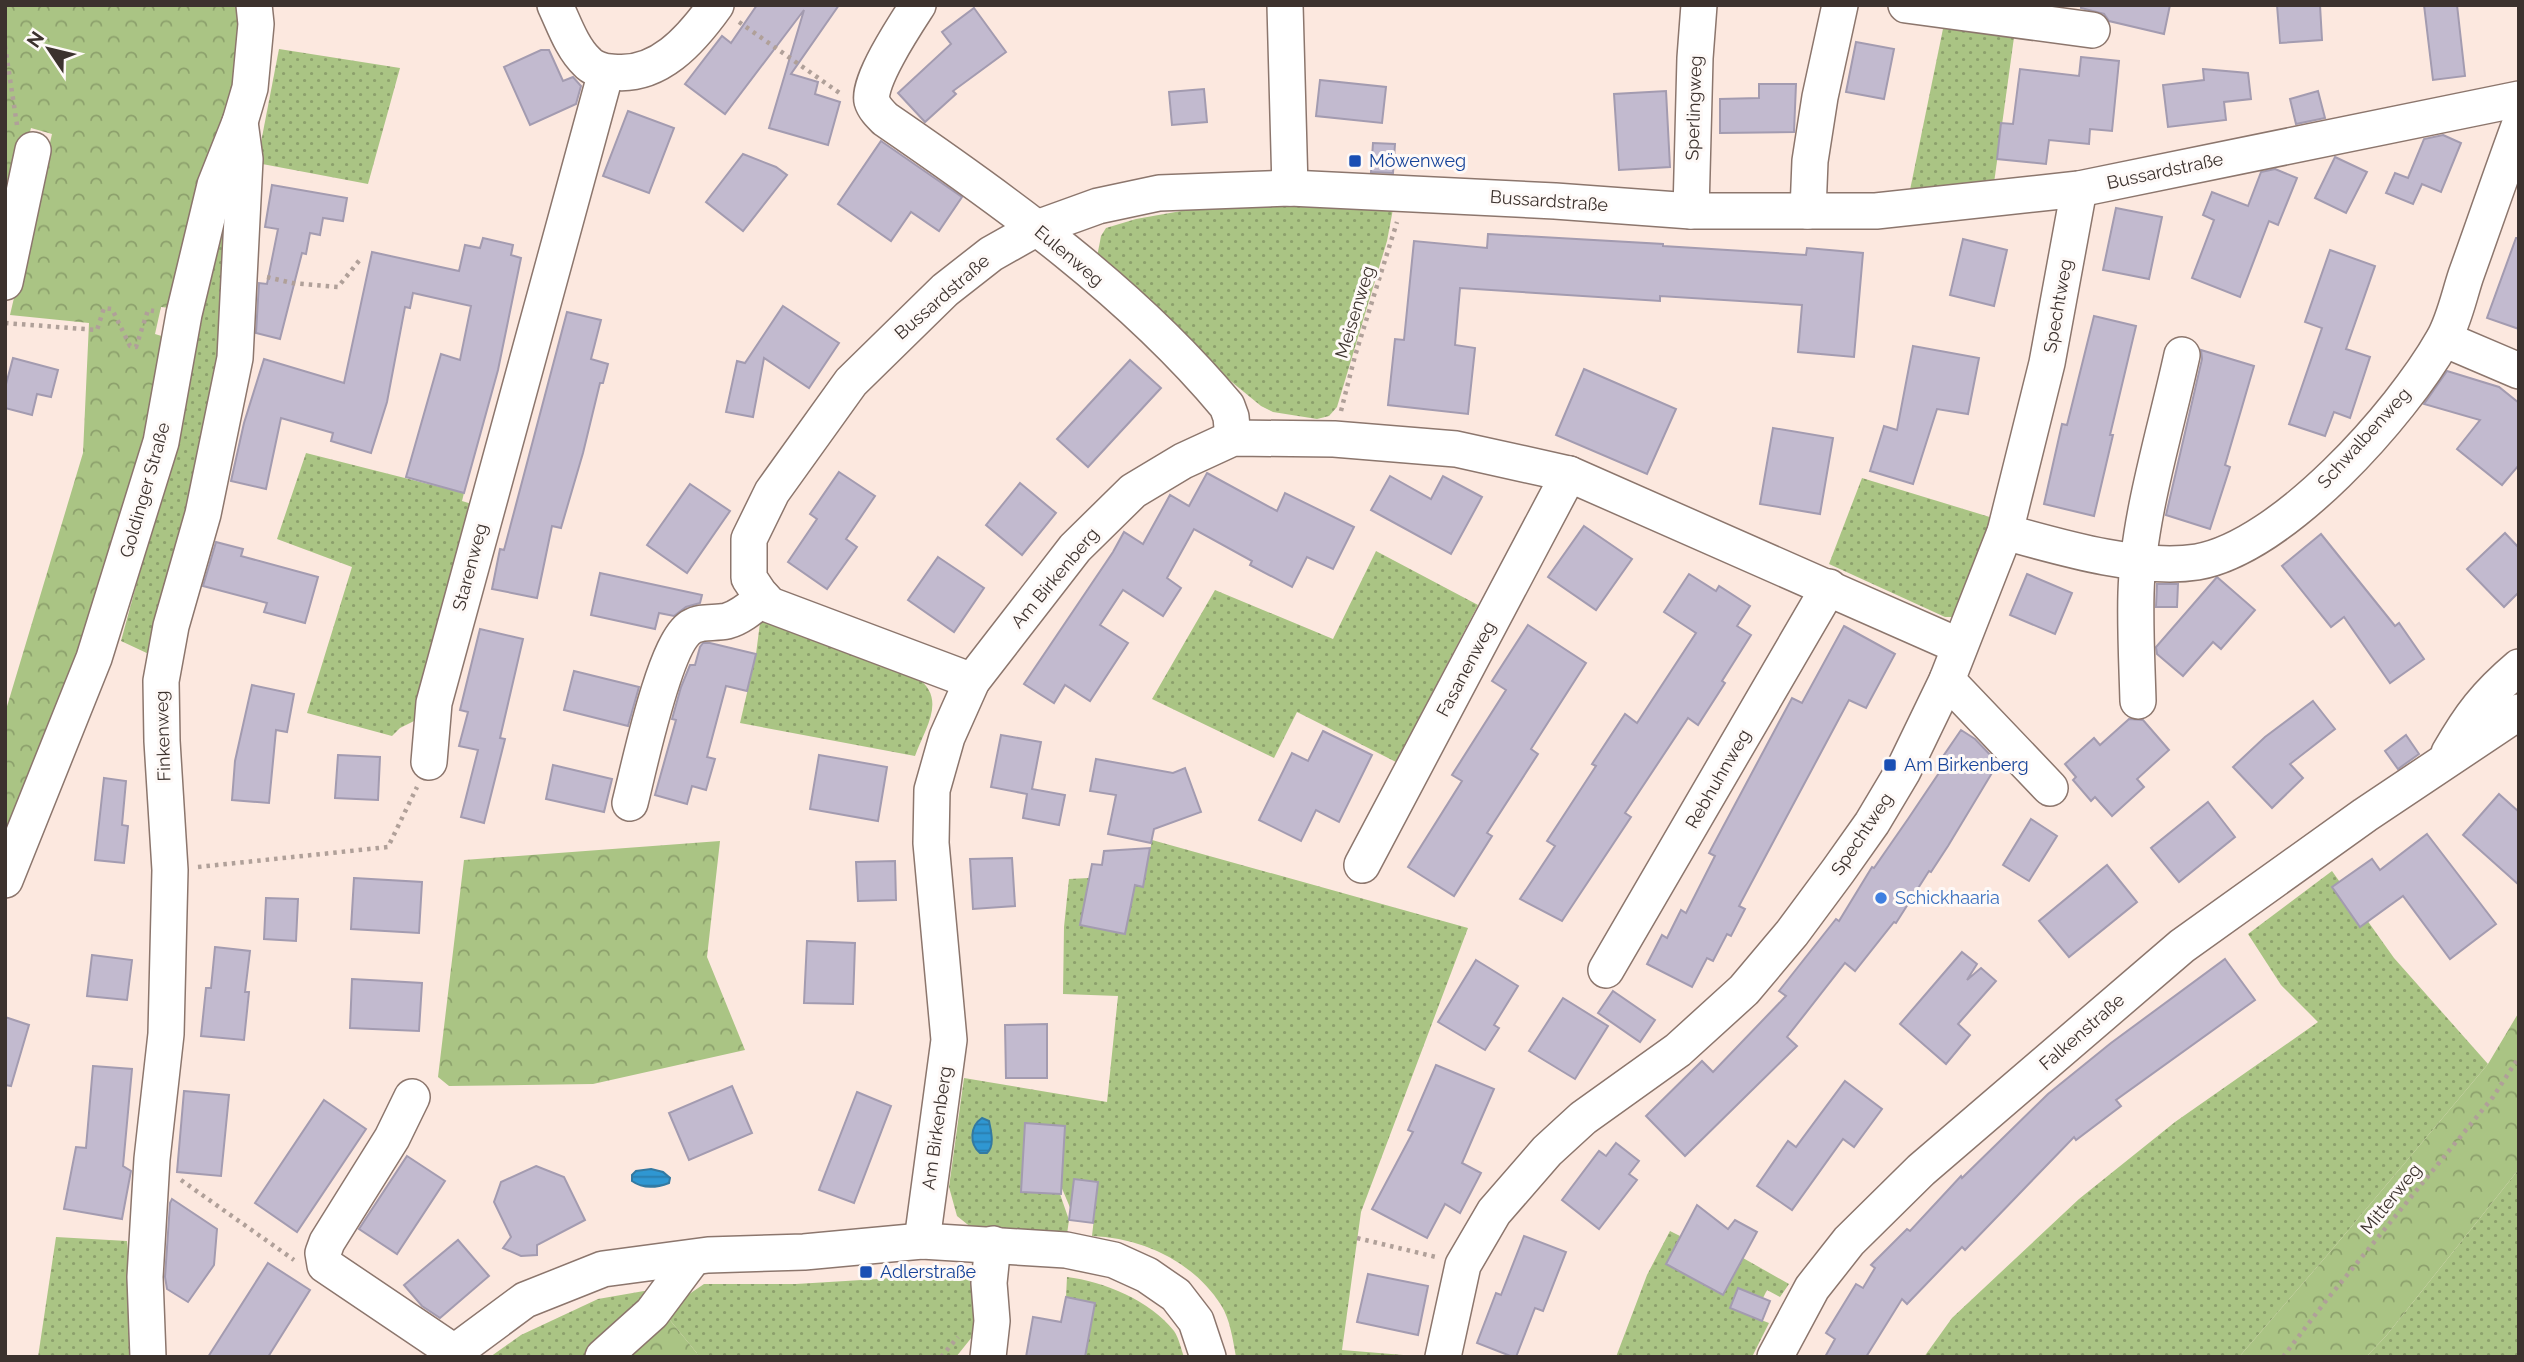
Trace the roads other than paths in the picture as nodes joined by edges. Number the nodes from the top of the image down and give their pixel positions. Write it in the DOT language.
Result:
graph roads {
  1 [pos="254,5"];
  2 [pos="555,5"];
  3 [pos="918,5"];
  4 [pos="1285,5"];
  5 [pos="1699,5"];
  6 [pos="1840,5"];
  7 [pos="1906,5"];
  8 [pos="716,6"];
  9 [pos="2092,30"];
  10 [pos="606,72"];
  11 [pos="2519,99"];
  12 [pos="240,122"];
  13 [pos="2519,125"];
  14 [pos="33,149"];
  15 [pos="1290,188"];
  16 [pos="2079,189"];
  17 [pos="1691,211"];
  18 [pos="1808,211"];
  19 [pos="1037,228"];
  20 [pos="5,282"];
  21 [pos="2444,338"];
  22 [pos="2182,355"];
  23 [pos="2519,371"];
  24 [pos="1233,438"];
  25 [pos="1569,474"];
  26 [pos="2005,532"];
  27 [pos="2140,561"];
  28 [pos="1829,587"];
  29 [pos="763,598"];
  30 [pos="1959,646"];
  31 [pos="2519,667"];
  32 [pos="1947,680"];
  33 [pos="972,681"];
  34 [pos="2138,701"];
  35 [pos="2519,712"];
  36 [pos="429,762"];
  37 [pos="2443,762"];
  38 [pos="2050,788"];
  39 [pos="630,803"];
  40 [pos="1362,864"];
  41 [pos="5,880"];
  42 [pos="1606,970"];
  43 [pos="412,1097"];
  44 [pos="922,1241"];
  45 [pos="993,1244"];
  46 [pos="693,1258"];
  47 [pos="451,1354"];
  48 [pos="148,1357"];
  49 [pos="603,1357"];
  50 [pos="988,1357"];
  51 [pos="1208,1357"];
  52 [pos="1443,1357"];
  53 [pos="1774,1357"];
  1 -- 12 [label="street, Goldinger Straße"];
  2 -- 10 [label="street"];
  3 -- 19 [label="street, Eulenweg"];
  4 -- 15 [label="street"];
  5 -- 17 [label="street, Sperlingweg"];
  6 -- 18 [label="street"];
  7 -- 9 [label="street"];
  8 -- 10 [label="street"];
  10 -- 36 [label="street, Starenweg"];
  11 -- 16 [label="street, Bussardstraße"];
  12 -- 41 [label="street, Goldinger Straße"];
  12 -- 48 [label="street, Finkenweg"];
  13 -- 21 [label="street, Schwalbenweg"];
  14 -- 20 [label="street"];
  15 -- 17 [label="street, Bussardstraße"];
  15 -- 19 [label="street, Bussardstraße"];
  16 -- 18 [label="street, Bussardstraße"];
  16 -- 26 [label="street, Spechtweg"];
  17 -- 18 [label="street, Bussardstraße"];
  19 -- 24 [label="street, Eulenweg"];
  19 -- 29 [label="street, Bussardstraße"];
  21 -- 23 [label="street"];
  21 -- 27 [label="street, Schwalbenweg"];
  22 -- 27 [label="street"];
  24 -- 25 [label="street, Am Birkenberg"];
  24 -- 33 [label="street, Am Birkenberg"];
  25 -- 28 [label="street, Am Birkenberg"];
  25 -- 40 [label="street, Fasanenweg"];
  26 -- 27 [label="street, Schwalbenweg"];
  26 -- 30 [label="street, Spechtweg"];
  27 -- 34 [label="street"];
  28 -- 30 [label="street, Am Birkenberg"];
  28 -- 42 [label="street, Rebhuhnweg"];
  29 -- 33 [label="street"];
  29 -- 39 [label="street"];
  30 -- 32 [label="street, Spechtweg"];
  31 -- 37 [label="street, Falkenstraße"];
  32 -- 38 [label="street"];
  32 -- 52 [label="street, Spechtweg"];
  33 -- 44 [label="street, Am Birkenberg"];
  35 -- 37 [label="street, Falkenstraße"];
  37 -- 53 [label="street, Falkenstraße"];
  43 -- 47 [label="street"];
  44 -- 45 [label="street"];
  44 -- 46 [label="street"];
  45 -- 50 [label="street"];
  45 -- 51 [label="street"];
  46 -- 47 [label="street"];
  46 -- 49 [label="street"];
}
